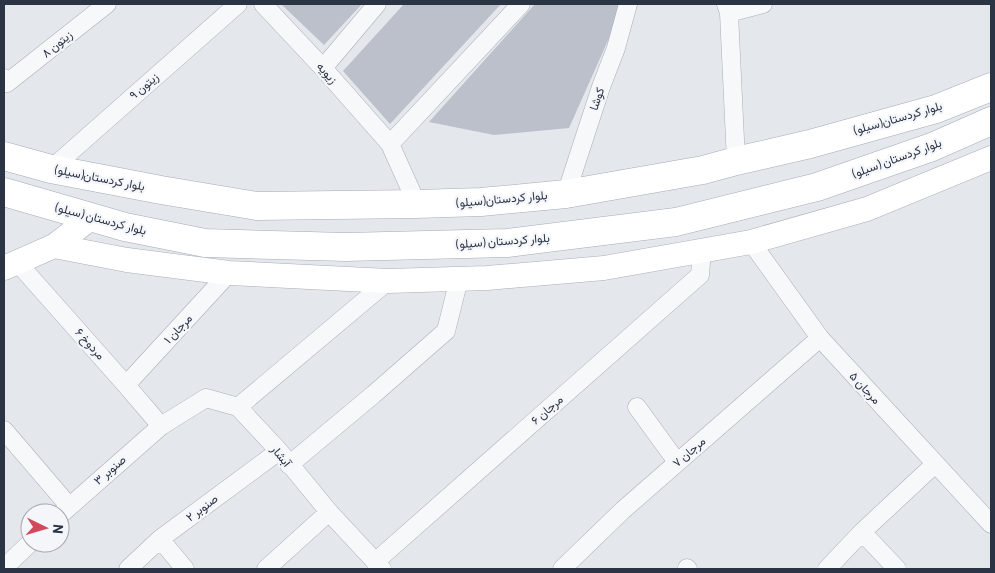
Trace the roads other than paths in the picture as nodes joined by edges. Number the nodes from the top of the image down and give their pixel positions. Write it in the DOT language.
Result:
graph roads {
  1 [pos="107,4"];
  2 [pos="238,4"];
  3 [pos="263,4"];
  4 [pos="376,4"];
  5 [pos="521,4"];
  6 [pos="628,4"];
  7 [pos="763,4"];
  8 [pos="728,8"];
  9 [pos="323,68"];
  10 [pos="5,81"];
  11 [pos="991,86"];
  12 [pos="991,121"];
  13 [pos="390,144"];
  14 [pos="4,156"];
  15 [pos="991,158"];
  16 [pos="736,161"];
  17 [pos="51,169"];
  18 [pos="4,192"];
  19 [pos="566,194"];
  20 [pos="417,204"];
  21 [pos="91,218"];
  22 [pos="751,242"];
  23 [pos="54,246"];
  24 [pos="702,250"];
  25 [pos="10,265"];
  26 [pos="230,273"];
  27 [pos="459,279"];
  28 [pos="388,281"];
  29 [pos="820,338"];
  30 [pos="126,385"];
  31 [pos="238,407"];
  32 [pos="636,407"];
  33 [pos="161,426"];
  34 [pos="4,430"];
  35 [pos="284,458"];
  36 [pos="677,462"];
  37 [pos="935,464"];
  38 [pos="60,503"];
  39 [pos="70,506"];
  40 [pos="329,512"];
  41 [pos="991,524"];
  42 [pos="862,532"];
  43 [pos="160,539"];
  44 [pos="20,553"];
  45 [pos="379,566"];
  46 [pos="4,568"];
  47 [pos="128,569"];
  48 [pos="185,569"];
  49 [pos="266,569"];
  50 [pos="562,569"];
  51 [pos="827,569"];
  52 [pos="897,569"];
  1 -- 10 [label="street, زیتون ۸"];
  2 -- 17 [label="street, زیتون ۹"];
  3 -- 9 [label="street, زیویه"];
  4 -- 9 [label="street"];
  5 -- 13 [label="street"];
  6 -- 19 [label="street, کوشا"];
  7 -- 8 [label="street"];
  8 -- 16 [label="street"];
  9 -- 13 [label="street, زیویه"];
  11 -- 16 [label="main road, بلوار کردستان(سیلو)"];
  12 -- 21 [label="main road, بلوار کردستان (سیلو)"];
  13 -- 20 [label="street, زیویه"];
  14 -- 17 [label="main road, بلوار کردستان(سیلو)"];
  15 -- 22 [label="street"];
  16 -- 19 [label="main road, بلوار کردستان(سیلو)"];
  17 -- 20 [label="main road, بلوار کردستان(سیلو)"];
  18 -- 21 [label="main road, بلوار کردستان (سیلو)"];
  19 -- 20 [label="main road, بلوار کردستان(سیلو)"];
  21 -- 23 [label="street"];
  22 -- 24 [label="street"];
  22 -- 29 [label="street, مرجان ۵"];
  23 -- 25 [label="street"];
  23 -- 26 [label="street"];
  24 -- 27 [label="street"];
  24 -- 45 [label="street, مرجان ۶"];
  25 -- 30 [label="street, مردوخ ۶"];
  26 -- 28 [label="street"];
  26 -- 30 [label="street, مرجان ۱"];
  27 -- 28 [label="street"];
  27 -- 35 [label="street, صنوبر ۲"];
  28 -- 31 [label="street"];
  29 -- 36 [label="street, مرجان ۷"];
  29 -- 37 [label="street, مرجان ۵"];
  30 -- 33 [label="street, مردوخ ۶"];
  31 -- 33 [label="street"];
  31 -- 35 [label="street, آبشار"];
  32 -- 36 [label="street"];
  33 -- 39 [label="street, صنوبر ۳"];
  34 -- 38 [label="street"];
  35 -- 40 [label="street, آبشار"];
  35 -- 43 [label="street, صنوبر ۲"];
  36 -- 50 [label="street, مرجان ۷"];
  37 -- 41 [label="street, مرجان ۵"];
  37 -- 42 [label="street"];
  40 -- 45 [label="street, آبشار"];
  40 -- 49 [label="street"];
  42 -- 51 [label="street"];
  42 -- 52 [label="street"];
  43 -- 47 [label="street, صنوبر ۲"];
  43 -- 48 [label="street"];
  44 -- 46 [label="street"];
}
